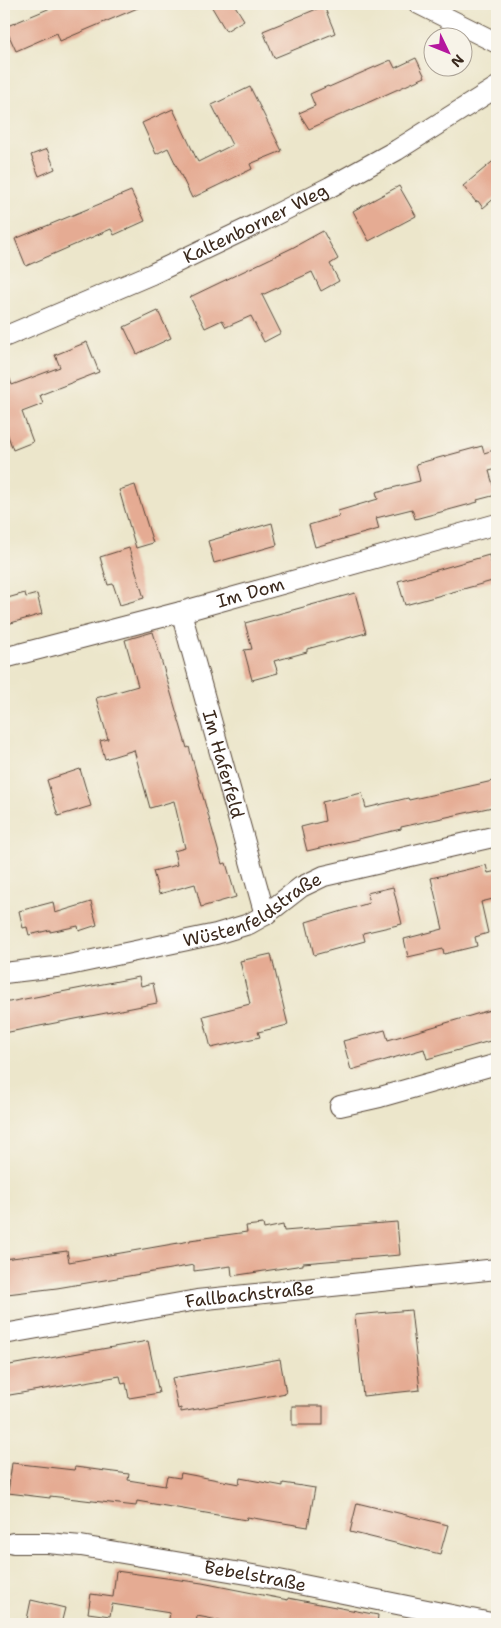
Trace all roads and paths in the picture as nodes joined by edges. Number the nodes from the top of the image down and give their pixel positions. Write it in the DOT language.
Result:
graph roads {
  1 [pos="420,4"];
  2 [pos="497,43"];
  3 [pos="497,87"];
  4 [pos="4,337"];
  5 [pos="497,524"];
  6 [pos="181,612"];
  7 [pos="4,658"];
  8 [pos="497,836"];
  9 [pos="265,915"];
  10 [pos="4,973"];
  11 [pos="497,1064"];
  12 [pos="340,1106"];
  13 [pos="497,1269"];
  14 [pos="4,1334"];
  15 [pos="13,1543"];
  16 [pos="496,1624"];
  1 -- 2 [label="street"];
  3 -- 4 [label="street, Kaltenborner Weg"];
  5 -- 6 [label="street, Im Dom"];
  6 -- 7 [label="street, Im Dom"];
  6 -- 9 [label="street, Im Haferfeld"];
  8 -- 9 [label="street, Wüstenfeldstraße"];
  9 -- 10 [label="street, Wüstenfeldstraße"];
  11 -- 12 [label="street"];
  13 -- 14 [label="street, Fallbachstraße"];
  15 -- 16 [label="street, Bebelstraße"];
}
